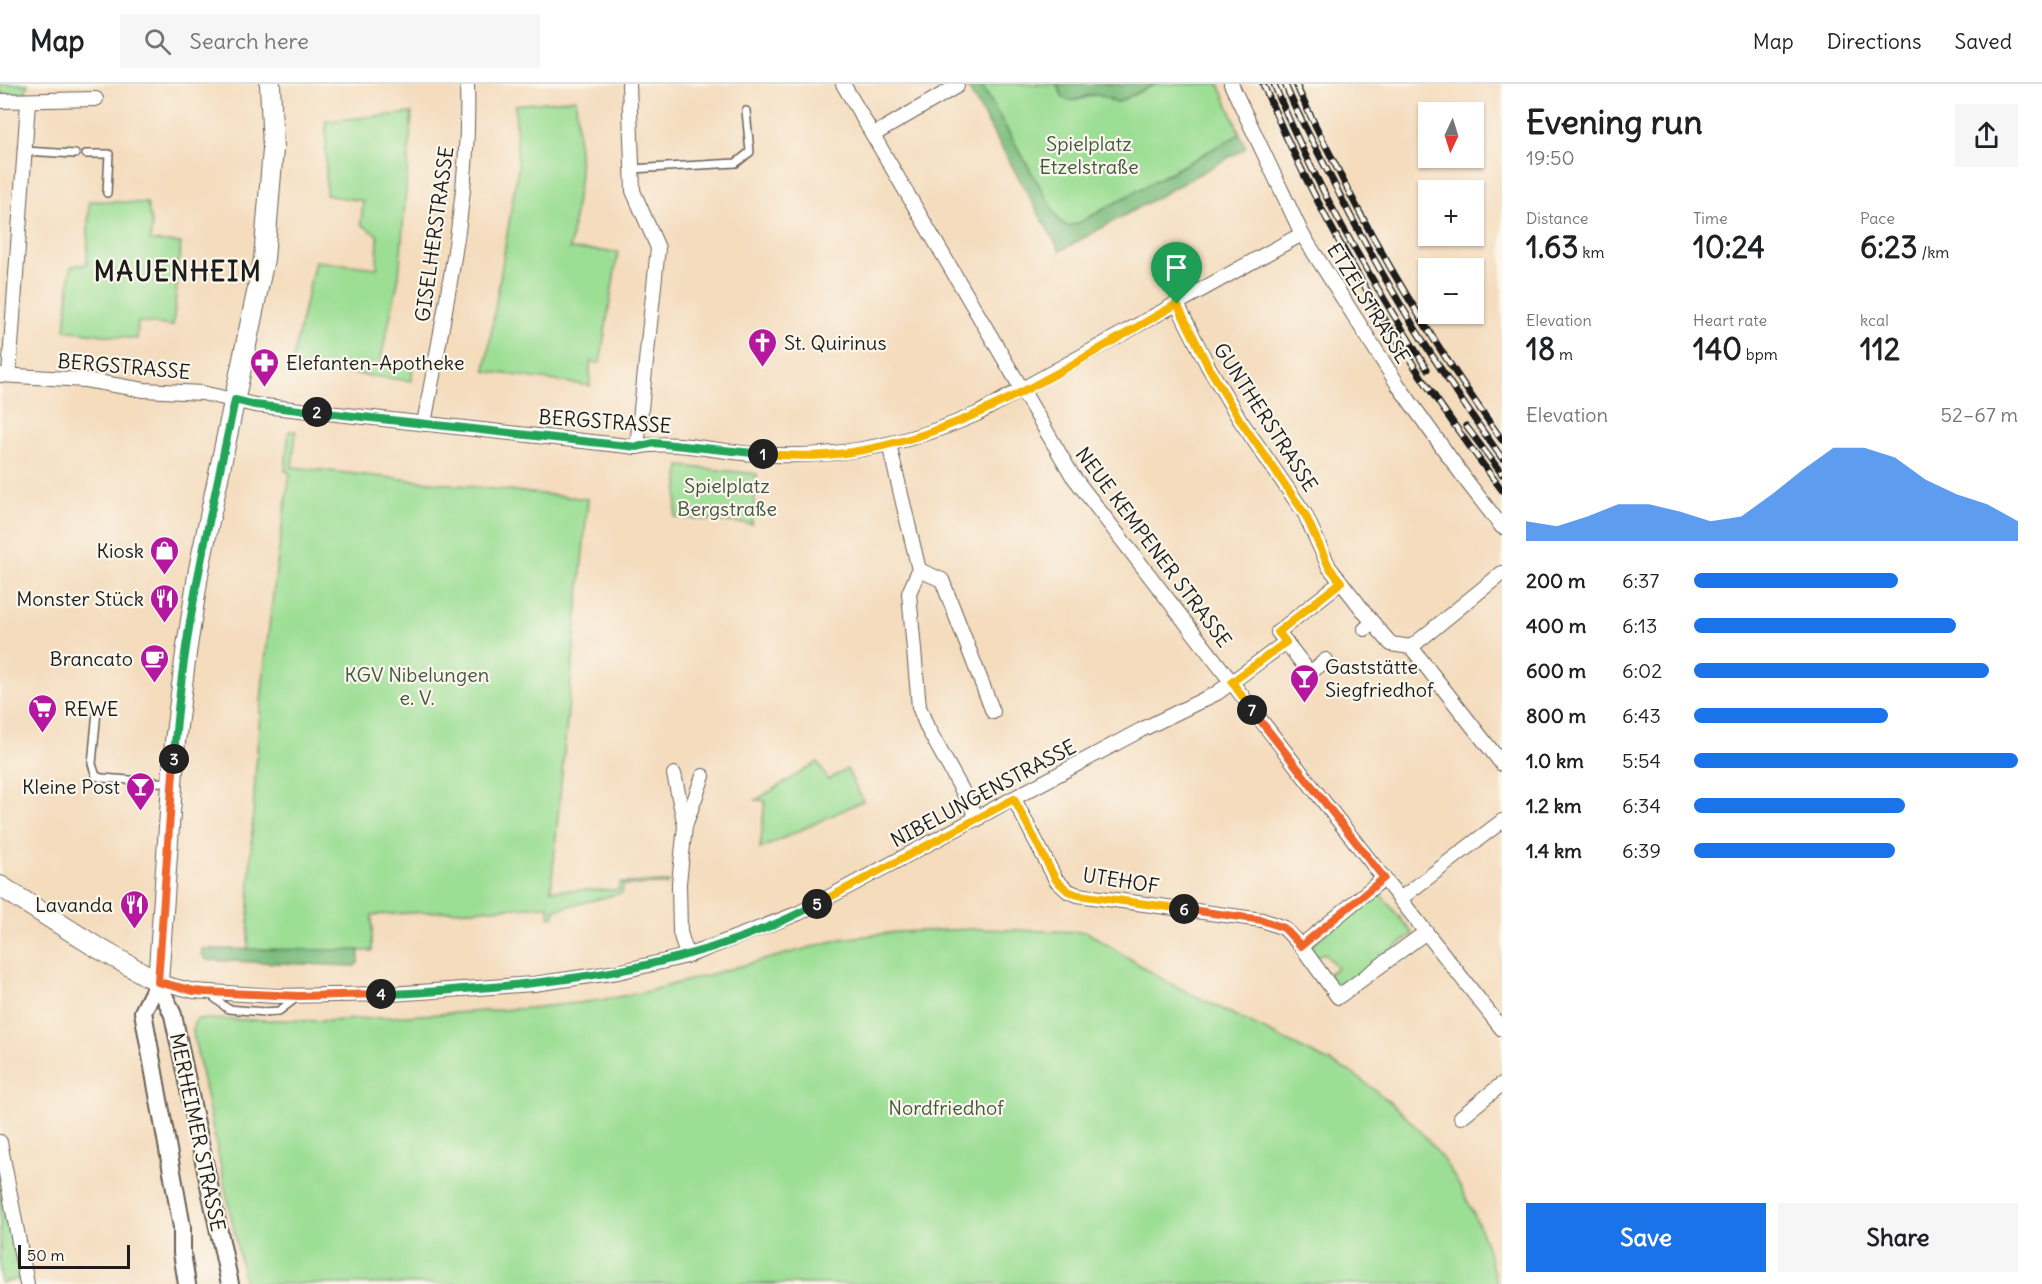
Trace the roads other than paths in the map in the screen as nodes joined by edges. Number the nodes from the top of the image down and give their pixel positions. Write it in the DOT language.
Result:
graph roads {
  1 [pos="270,84"];
  2 [pos="467,84"];
  3 [pos="629,84"];
  4 [pos="843,84"];
  5 [pos="1231,84"];
  6 [pos="957,86"];
  7 [pos="96,99"];
  8 [pos="0,101"];
  9 [pos="28,102"];
  10 [pos="746,111"];
  11 [pos="873,135"];
  12 [pos="25,152"];
  13 [pos="75,154"];
  14 [pos="86,154"];
  15 [pos="632,170"];
  16 [pos="107,194"];
  17 [pos="1302,234"];
  18 [pos="1177,304"];
  19 [pos="5,375"];
  20 [pos="1022,391"];
  21 [pos="235,400"];
  22 [pos="424,424"];
  23 [pos="889,444"];
  24 [pos="637,447"];
  25 [pos="1502,527"];
  26 [pos="919,570"];
  27 [pos="1502,573"];
  28 [pos="1341,582"];
  29 [pos="1286,642"];
  30 [pos="1411,647"];
  31 [pos="1326,660"];
  32 [pos="1232,682"];
  33 [pos="97,711"];
  34 [pos="993,712"];
  35 [pos="1502,764"];
  36 [pos="674,774"];
  37 [pos="703,777"];
  38 [pos="173,783"];
  39 [pos="1014,799"];
  40 [pos="978,819"];
  41 [pos="1502,821"];
  42 [pos="685,826"];
  43 [pos="1384,878"];
  44 [pos="0,886"];
  45 [pos="1400,899"];
  46 [pos="1426,932"];
  47 [pos="1301,946"];
  48 [pos="687,956"];
  49 [pos="158,982"];
  50 [pos="1502,1029"];
  51 [pos="1502,1084"];
  52 [pos="1461,1117"];
  53 [pos="0,1142"];
  54 [pos="27,1284"];
  55 [pos="187,1284"];
  56 [pos="231,1284"];
  1 -- 21 [label="main road, MERHEIMER STRASSE"];
  2 -- 22 [label="street, GISELHERSTRASSE"];
  3 -- 15 [label="street"];
  4 -- 11 [label="street, NEUE KEMPENER STRASSE"];
  5 -- 17 [label="street, ETZELSTRASSE"];
  6 -- 11 [label="street"];
  7 -- 9 [label="street"];
  8 -- 9 [label="street"];
  9 -- 12 [label="street"];
  10 -- 15 [label="lane"];
  11 -- 20 [label="street, NEUE KEMPENER STRASSE"];
  12 -- 13 [label="lane"];
  12 -- 19 [label="street"];
  14 -- 16 [label="lane"];
  15 -- 24 [label="street"];
  17 -- 18 [label="street, BERGSTRASSE"];
  17 -- 25 [label="street, ETZELSTRASSE"];
  18 -- 20 [label="street, BERGSTRASSE"];
  18 -- 28 [label="street, GUNTHERSTRASSE"];
  19 -- 21 [label="street, BERGSTRASSE"];
  20 -- 23 [label="street, BERGSTRASSE"];
  20 -- 32 [label="street, NEUE KEMPENER STRASSE"];
  21 -- 22 [label="street, BERGSTRASSE"];
  21 -- 38 [label="main road, MERHEIMER STRASSE"];
  22 -- 24 [label="street, BERGSTRASSE"];
  23 -- 24 [label="street, BERGSTRASSE"];
  23 -- 26 [label="street"];
  26 -- 34 [label="street"];
  26 -- 40 [label="street"];
  27 -- 30 [label="street"];
  28 -- 29 [label="street"];
  28 -- 30 [label="street, GUNTHERSTRASSE"];
  29 -- 31 [label="street"];
  29 -- 32 [label="street, NIBELUNGENSTRASSE"];
  30 -- 35 [label="street"];
  32 -- 39 [label="street, NIBELUNGENSTRASSE"];
  32 -- 43 [label="street, NEUE KEMPENER STRASSE"];
  33 -- 38 [label="lane"];
  36 -- 42 [label="street"];
  37 -- 42 [label="street"];
  38 -- 49 [label="main road, MERHEIMER STRASSE"];
  39 -- 40 [label="street, NIBELUNGENSTRASSE"];
  39 -- 47 [label="street, UTEHOF"];
  40 -- 48 [label="street, NIBELUNGENSTRASSE"];
  41 -- 45 [label="street"];
  42 -- 48 [label="street"];
  43 -- 45 [label="street, NEUE KEMPENER STRASSE"];
  43 -- 47 [label="street"];
  44 -- 49 [label="main road"];
  45 -- 46 [label="street, NEUE KEMPENER STRASSE"];
  46 -- 47 [label="street, UTEHOF"];
  46 -- 50 [label="street, NEUE KEMPENER STRASSE"];
  48 -- 49 [label="street, NIBELUNGENSTRASSE"];
  49 -- 55 [label="street, MERHEIMER STRASSE"];
  49 -- 56 [label="street, MERHEIMER STRASSE"];
  51 -- 52 [label="street"];
  53 -- 54 [label="street"];
}
